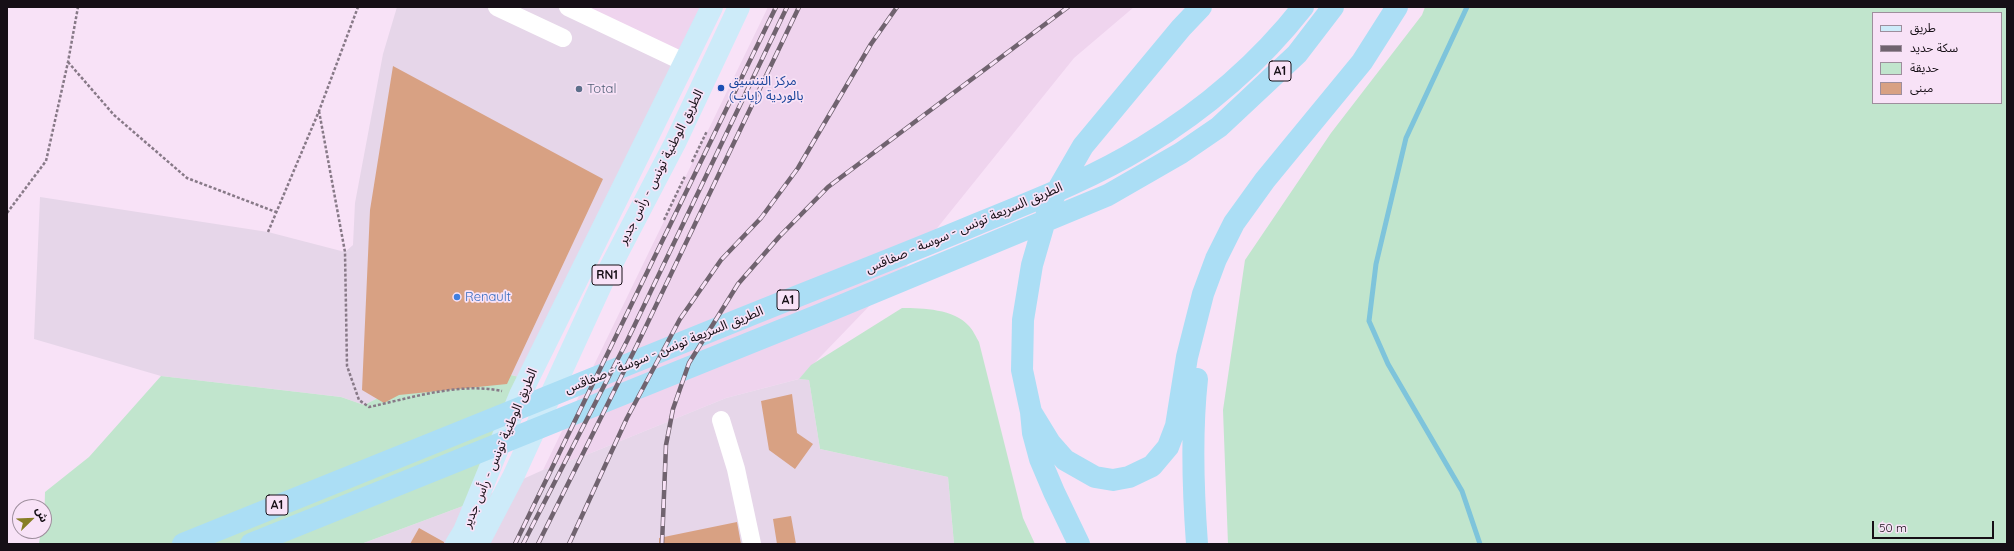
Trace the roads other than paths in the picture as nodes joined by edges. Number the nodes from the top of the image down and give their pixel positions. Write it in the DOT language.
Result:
graph roads {
  1 [pos="497,7"];
  2 [pos="568,7"];
  3 [pos="712,7"];
  4 [pos="739,7"];
  5 [pos="1201,7"];
  6 [pos="1303,7"];
  7 [pos="1333,7"];
  8 [pos="1397,7"];
  9 [pos="519,12"];
  10 [pos="563,38"];
  11 [pos="686,63"];
  12 [pos="1203,294"];
  13 [pos="1031,412"];
  14 [pos="721,420"];
  15 [pos="183,544"];
  16 [pos="251,544"];
  17 [pos="456,544"];
  18 [pos="478,544"];
  19 [pos="752,544"];
  20 [pos="1079,544"];
  21 [pos="1197,544"];
  1 -- 9 [label="street"];
  2 -- 11 [label="street"];
  3 -- 11 [label="main road, الطريق الوطنية تونس - رأس جدير / RN1"];
  4 -- 18 [label="main road, الطريق الوطنية تونس - رأس جدير / RN1"];
  5 -- 13 [label="highway"];
  6 -- 15 [label="highway, الطريق السريعة تونس - سوسة - صفاقس / A1"];
  7 -- 16 [label="highway, الطريق السريعة تونس - سوسة - صفاقس / A1"];
  8 -- 12 [label="highway"];
  9 -- 10 [label="street"];
  11 -- 17 [label="main road, الطريق الوطنية تونس - رأس جدير / RN1"];
  12 -- 13 [label="highway"];
  12 -- 21 [label="highway"];
  13 -- 20 [label="highway"];
  14 -- 19 [label="street"];
}
